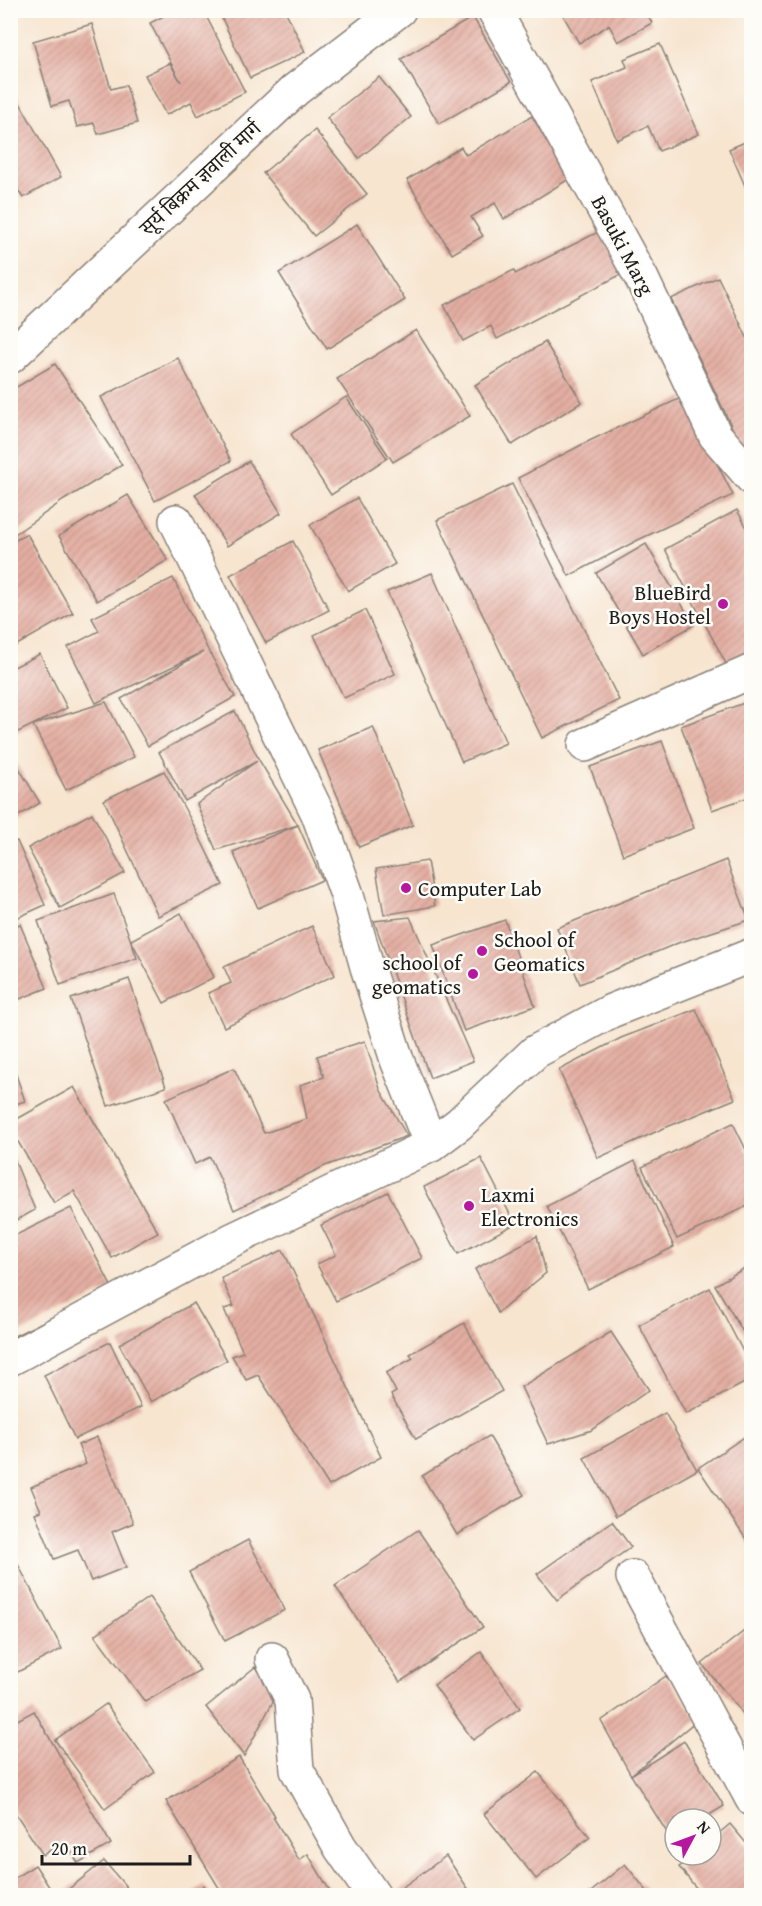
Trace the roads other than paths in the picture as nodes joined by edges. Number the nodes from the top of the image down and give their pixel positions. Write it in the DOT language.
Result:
graph roads {
  1 [pos="399,10"];
  2 [pos="494,10"];
  3 [pos="10,357"];
  4 [pos="752,478"];
  5 [pos="176,521"];
  6 [pos="752,671"];
  7 [pos="585,745"];
  8 [pos="752,955"];
  9 [pos="431,1146"];
  10 [pos="10,1359"];
  11 [pos="633,1577"];
  12 [pos="272,1659"];
  13 [pos="752,1799"];
  14 [pos="374,1896"];
  1 -- 3 [label="street, सूर्य बिक्रम ज्ञवाली मार्ग"];
  2 -- 4 [label="street, Basuki Marg"];
  5 -- 9 [label="street"];
  6 -- 7 [label="street"];
  8 -- 9 [label="street"];
  9 -- 10 [label="street"];
  11 -- 13 [label="street"];
  12 -- 14 [label="street"];
}
